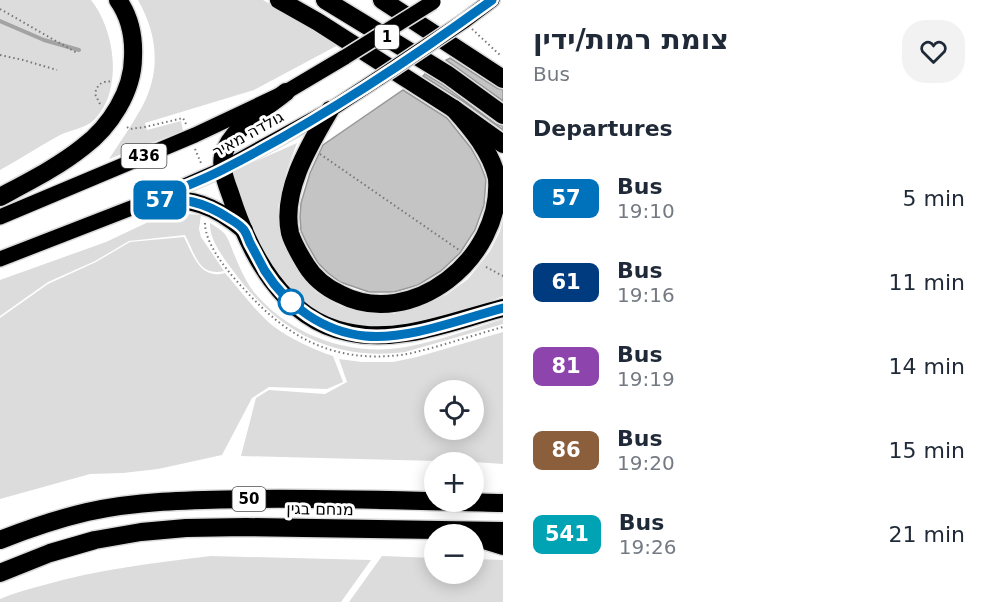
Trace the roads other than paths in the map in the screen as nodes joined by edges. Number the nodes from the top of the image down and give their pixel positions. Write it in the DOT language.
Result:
graph roads {
  1 [pos="118,0"];
  2 [pos="279,0"];
  3 [pos="325,0"];
  4 [pos="382,0"];
  5 [pos="492,0"];
  6 [pos="434,1"];
  7 [pos="503,81"];
  8 [pos="286,92"];
  9 [pos="330,110"];
  10 [pos="454,110"];
  11 [pos="503,115"];
  12 [pos="503,144"];
  13 [pos="223,170"];
  14 [pos="0,197"];
  15 [pos="152,200"];
  16 [pos="0,217"];
  17 [pos="244,230"];
  18 [pos="0,259"];
  19 [pos="503,308"];
  20 [pos="503,503"];
  21 [pos="416,530"];
  22 [pos="424,530"];
  23 [pos="503,531"];
  24 [pos="0,540"];
  25 [pos="484,540"];
  26 [pos="503,546"];
  27 [pos="0,573"];
  1 -- 14 [label="highway"];
  2 -- 10 [label="highway"];
  3 -- 11 [label="highway, 1"];
  4 -- 7 [label="highway, 1"];
  5 -- 9 [label="main road, גולדה מאיר / 436, bridge"];
  6 -- 8 [label="main road, גולדה מאיר / 436, bridge"];
  8 -- 13 [label="highway"];
  8 -- 16 [label="main road, גולדה מאיר / 436"];
  9 -- 10 [label="highway"];
  9 -- 13 [label="main road, גולדה מאיר / 436"];
  10 -- 12 [label="highway"];
  13 -- 15 [label="main road, גולדה מאיר / 436"];
  13 -- 17 [label="highway"];
  15 -- 17 [label="highway"];
  15 -- 18 [label="main road, גולדה מאיר / 436"];
  17 -- 19 [label="highway"];
  20 -- 24 [label="highway, מנחם בגין / 50"];
  21 -- 22 [label="highway"];
  21 -- 23 [label="highway, מנחם בגין / 50"];
  21 -- 27 [label="highway, מנחם בגין / 50"];
  25 -- 26 [label="highway"];
}
